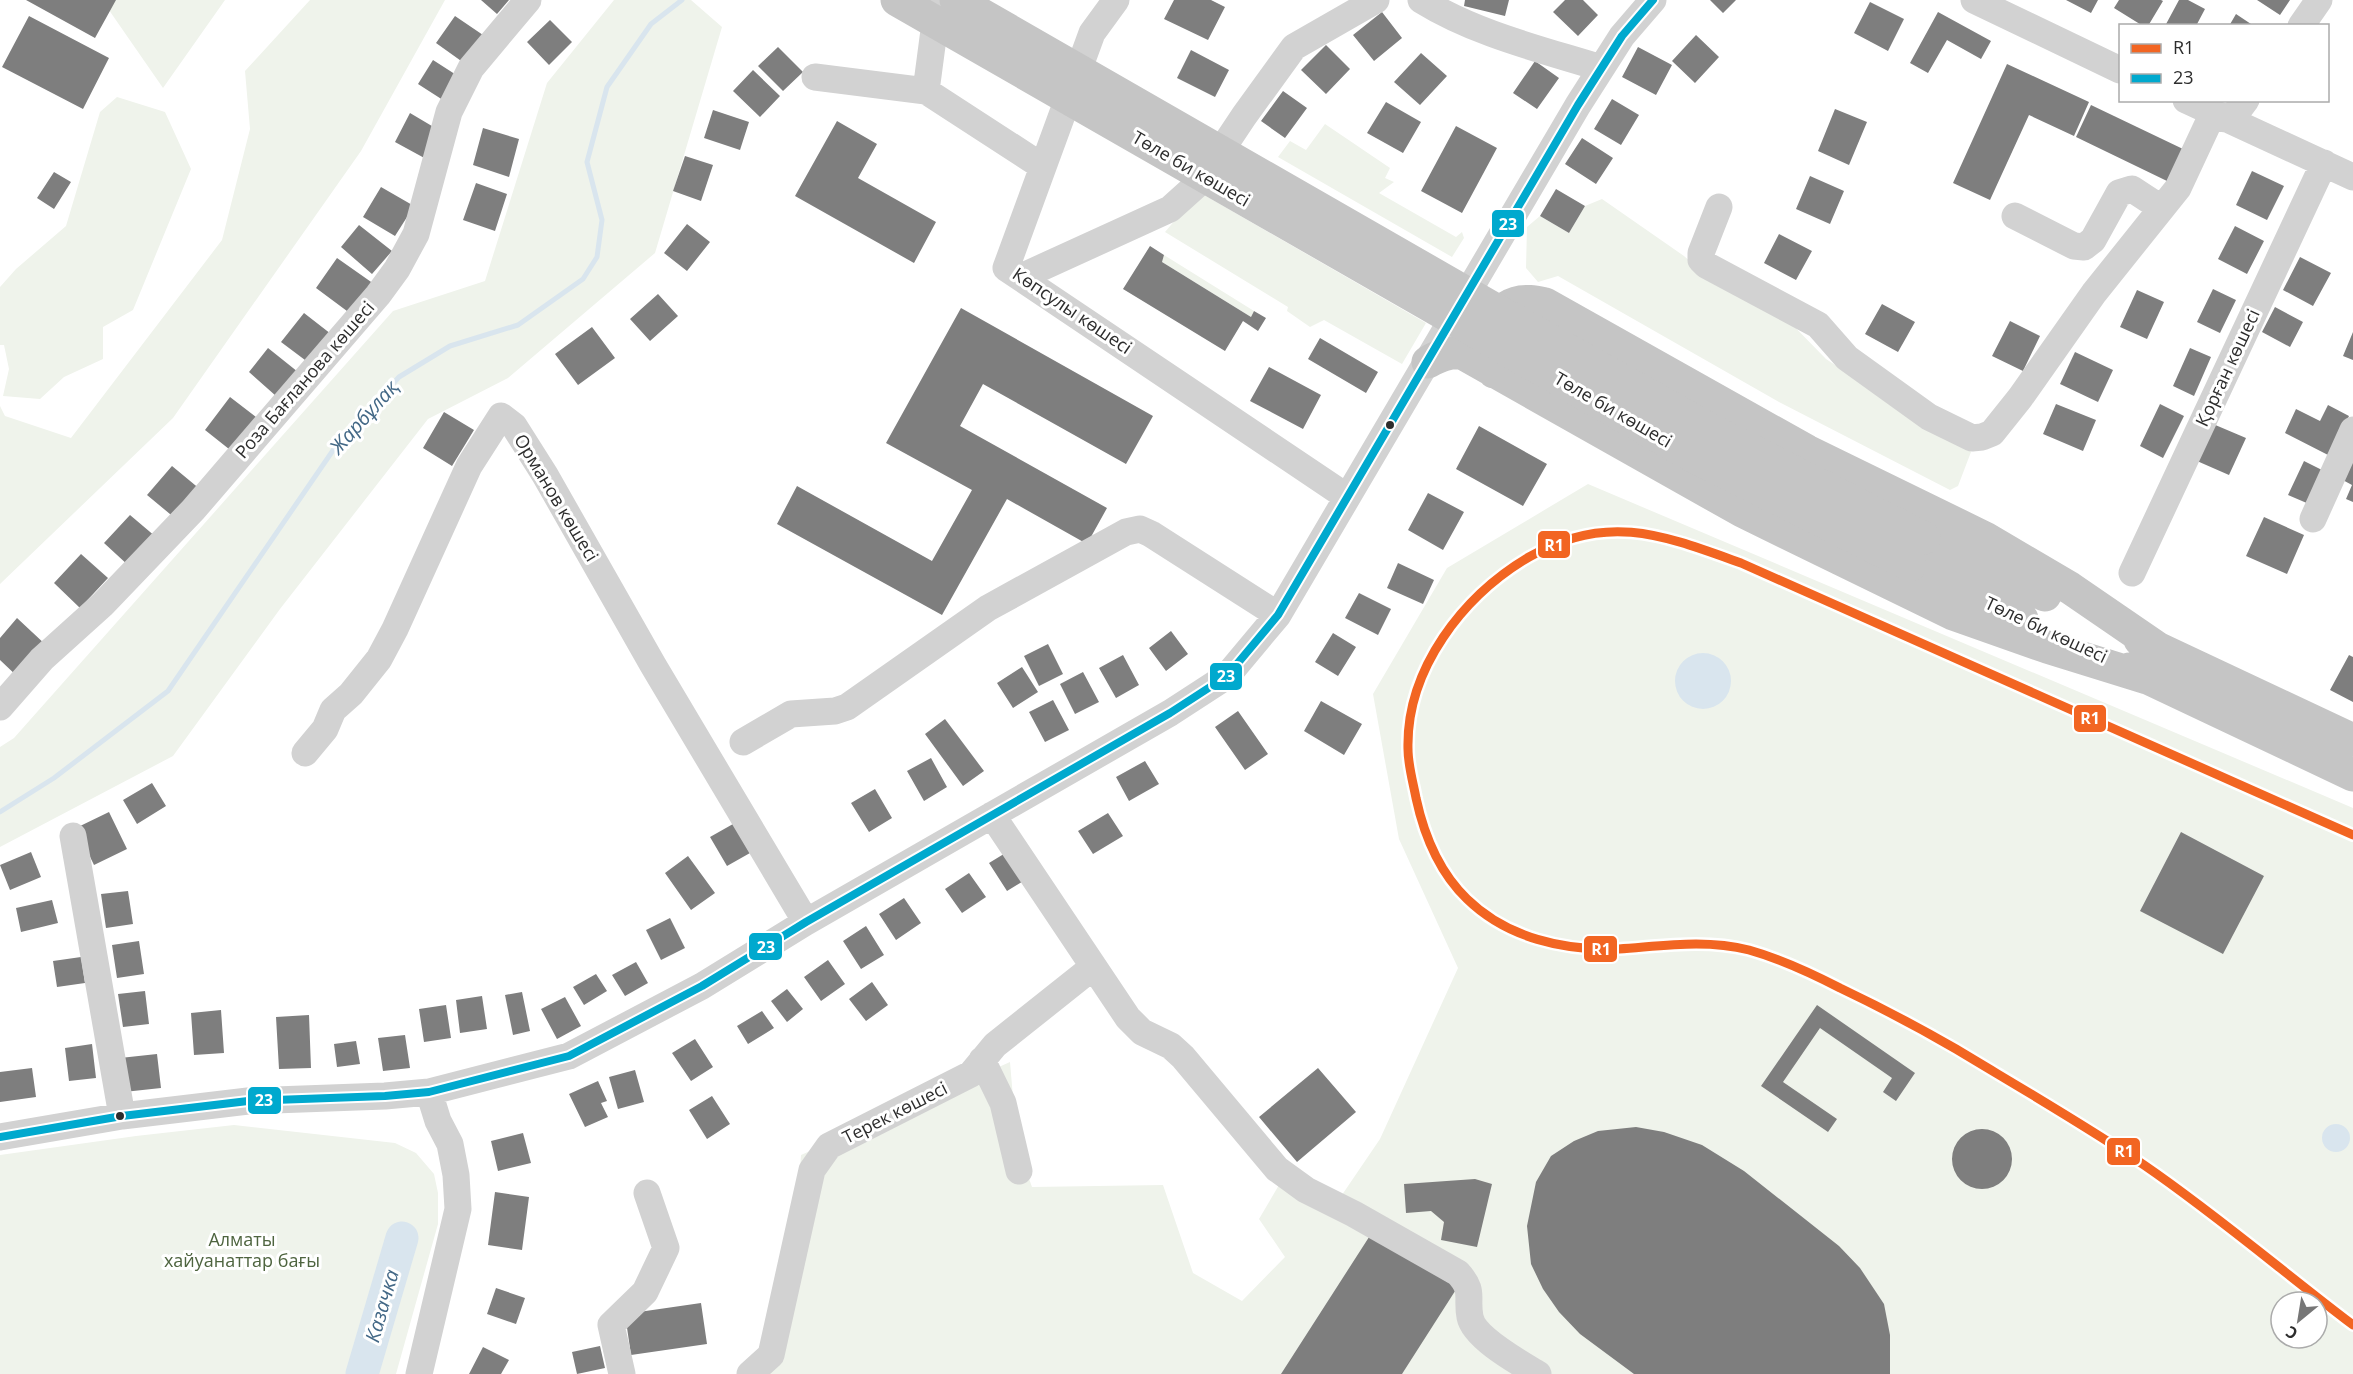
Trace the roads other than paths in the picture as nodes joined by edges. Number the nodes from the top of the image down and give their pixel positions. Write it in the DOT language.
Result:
graph roads {
  1 [pos="528,0"];
  2 [pos="897,0"];
  3 [pos="938,0"];
  4 [pos="956,0"];
  5 [pos="1116,0"];
  6 [pos="1376,0"];
  7 [pos="1421,0"];
  8 [pos="1653,0"];
  9 [pos="1974,0"];
  10 [pos="2319,0"];
  11 [pos="2302,24"];
  12 [pos="1601,68"];
  13 [pos="2119,69"];
  14 [pos="815,77"];
  15 [pos="926,91"];
  16 [pos="2190,102"];
  17 [pos="2244,102"];
  18 [pos="2219,116"];
  19 [pos="2324,164"];
  20 [pos="1043,166"];
  21 [pos="2353,177"];
  22 [pos="1719,207"];
  23 [pos="2161,208"];
  24 [pos="2015,216"];
  25 [pos="1021,277"];
  26 [pos="1428,362"];
  27 [pos="1494,372"];
  28 [pos="2353,430"];
  29 [pos="1347,497"];
  30 [pos="2313,519"];
  31 [pos="1917,552"];
  32 [pos="2132,573"];
  33 [pos="1278,615"];
  34 [pos="2153,663"];
  35 [pos="0,707"];
  36 [pos="2353,740"];
  37 [pos="743,742"];
  38 [pos="305,753"];
  39 [pos="2353,775"];
  40 [pos="992,815"];
  41 [pos="73,836"];
  42 [pos="806,922"];
  43 [pos="1093,967"];
  44 [pos="982,1060"];
  45 [pos="429,1092"];
  46 [pos="122,1116"];
  47 [pos="0,1137"];
  48 [pos="1019,1172"];
  49 [pos="647,1193"];
  50 [pos="419,1374"];
  51 [pos="622,1374"];
  52 [pos="750,1374"];
  53 [pos="1538,1374"];
  1 -- 35 [label="street, Роза Бағланова көшесі"];
  2 -- 31 [label="main road, Төле би көшесі, bridge"];
  3 -- 15 [label="street"];
  4 -- 31 [label="main road, Төле би көшесі, bridge"];
  5 -- 20 [label="street, Көпсулы көшесі"];
  6 -- 25 [label="street"];
  7 -- 12 [label="street"];
  8 -- 12 [label="street"];
  9 -- 13 [label="street"];
  10 -- 11 [label="street"];
  12 -- 26 [label="street"];
  14 -- 15 [label="street"];
  15 -- 20 [label="street"];
  16 -- 18 [label="street"];
  17 -- 18 [label="street"];
  18 -- 19 [label="street"];
  18 -- 23 [label="street"];
  19 -- 21 [label="street"];
  19 -- 32 [label="street, Қорған көшесі"];
  20 -- 25 [label="street, Көпсулы көшесі"];
  22 -- 23 [label="street"];
  23 -- 24 [label="street"];
  25 -- 29 [label="street, Көпсулы көшесі"];
  26 -- 27 [label="main road"];
  26 -- 29 [label="street"];
  27 -- 34 [label="main road"];
  27 -- 34 [label="main road"];
  28 -- 30 [label="street"];
  29 -- 33 [label="street"];
  31 -- 34 [label="main road, Төле би көшесі"];
  33 -- 37 [label="street"];
  33 -- 40 [label="street"];
  34 -- 36 [label="main road, Төле би көшесі"];
  34 -- 39 [label="main road, Төле би көшесі"];
  38 -- 42 [label="street, Орманов көшесі"];
  40 -- 42 [label="street"];
  40 -- 43 [label="street"];
  41 -- 46 [label="street"];
  42 -- 45 [label="street"];
  43 -- 44 [label="street, Терек көшесі"];
  43 -- 53 [label="street"];
  44 -- 48 [label="street"];
  44 -- 52 [label="street, Терек көшесі"];
  45 -- 46 [label="street"];
  45 -- 50 [label="street"];
  46 -- 47 [label="street"];
  49 -- 51 [label="street"];
}
